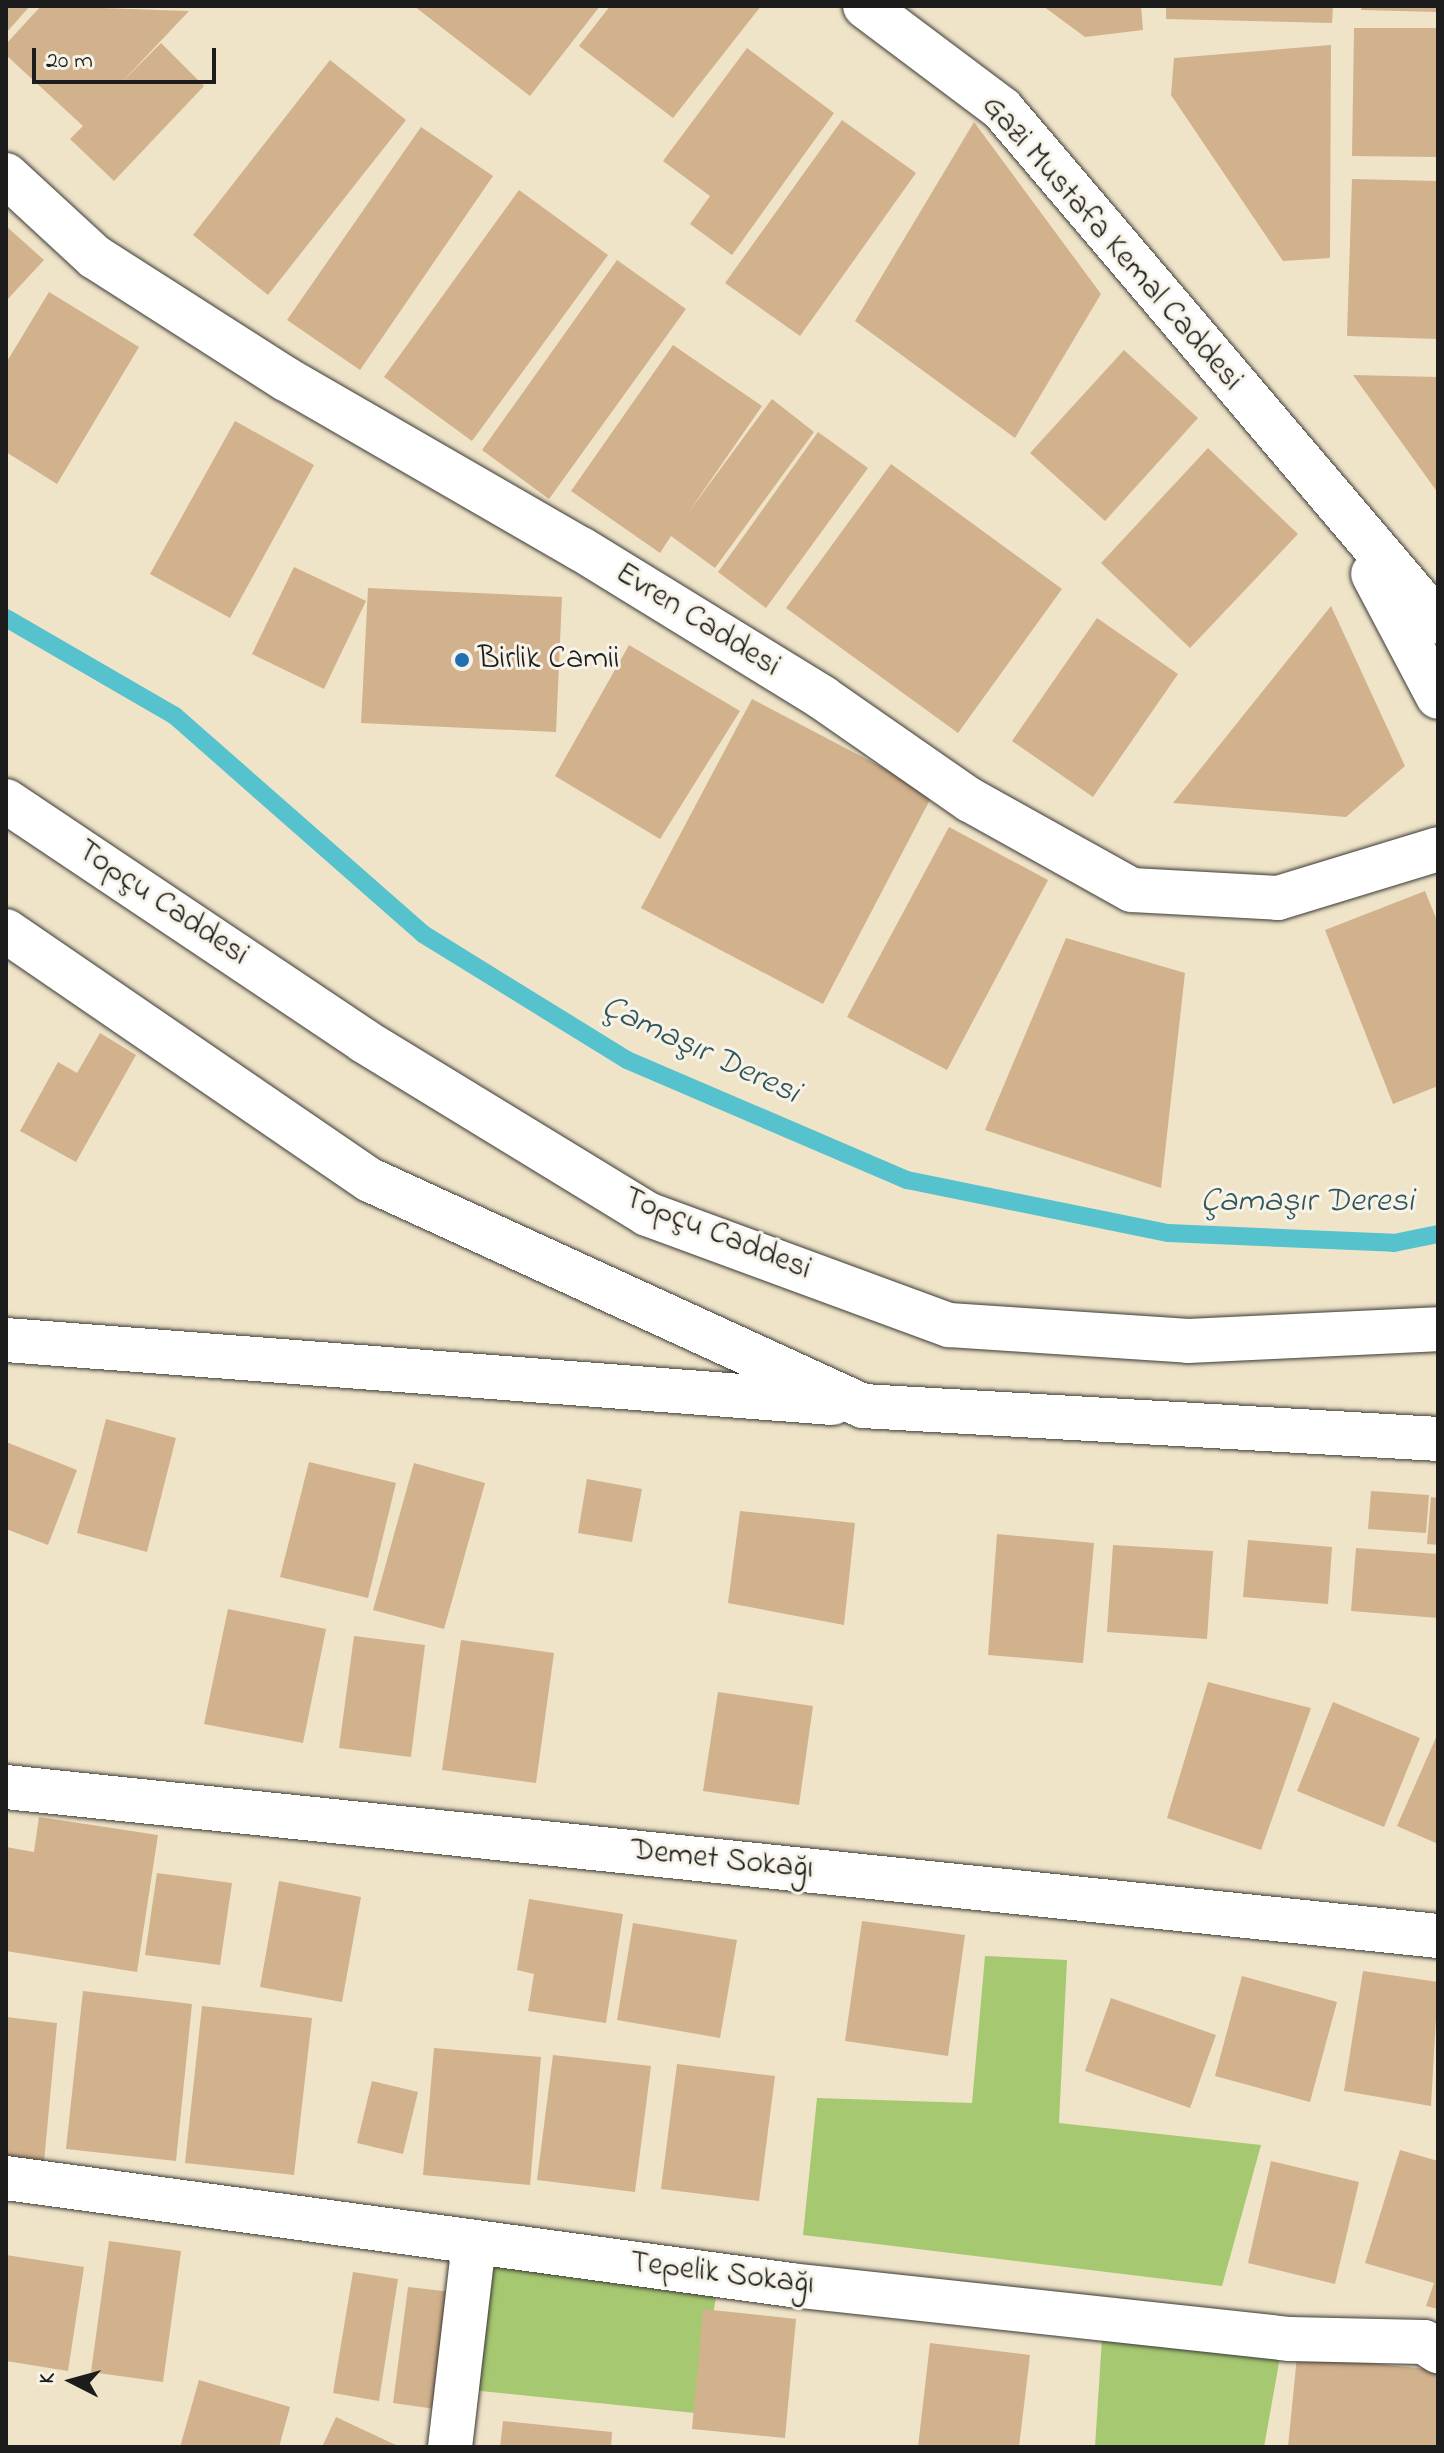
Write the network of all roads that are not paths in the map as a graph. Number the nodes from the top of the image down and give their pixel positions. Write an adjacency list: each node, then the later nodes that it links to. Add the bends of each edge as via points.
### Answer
1 (865, 6): 3 (street, Gazi Mustafa Kemal Caddesi, via 1002,109)
2 (6, 175): 7 (street, Evren Caddesi, via 95,257 286,379 581,549 970,800 1132,890 1278,898)
3 (1336, 505): 4 (street, Gazi Mustafa Kemal Caddesi); 5 (street, Gazi Mustafa Kemal Caddesi)
4 (1438, 622)
5 (1438, 697)
6 (6, 801): 11 (street, Topçu Caddesi, via 364,1041 661,1219 949,1325 1188,1341)
7 (1438, 849)
8 (6, 931): 10 (street)
9 (6, 969): 10 (street)
10 (87, 990): 13 (street, via 370,1180)
11 (1438, 1329)
12 (6, 1340): 13 (street)
13 (863, 1406): 14 (street)
14 (1438, 1439)
15 (6, 1787): 16 (street, Demet Sokağı)
16 (1438, 1936)
17 (6, 2178): 18 (street, Tepelik Sokağı)
18 (474, 2242): 19 (street, Tepelik Sokağı, via 791,2285 1290,2339 1424,2342); 20 (street)
19 (1438, 2351)
20 (450, 2447)

